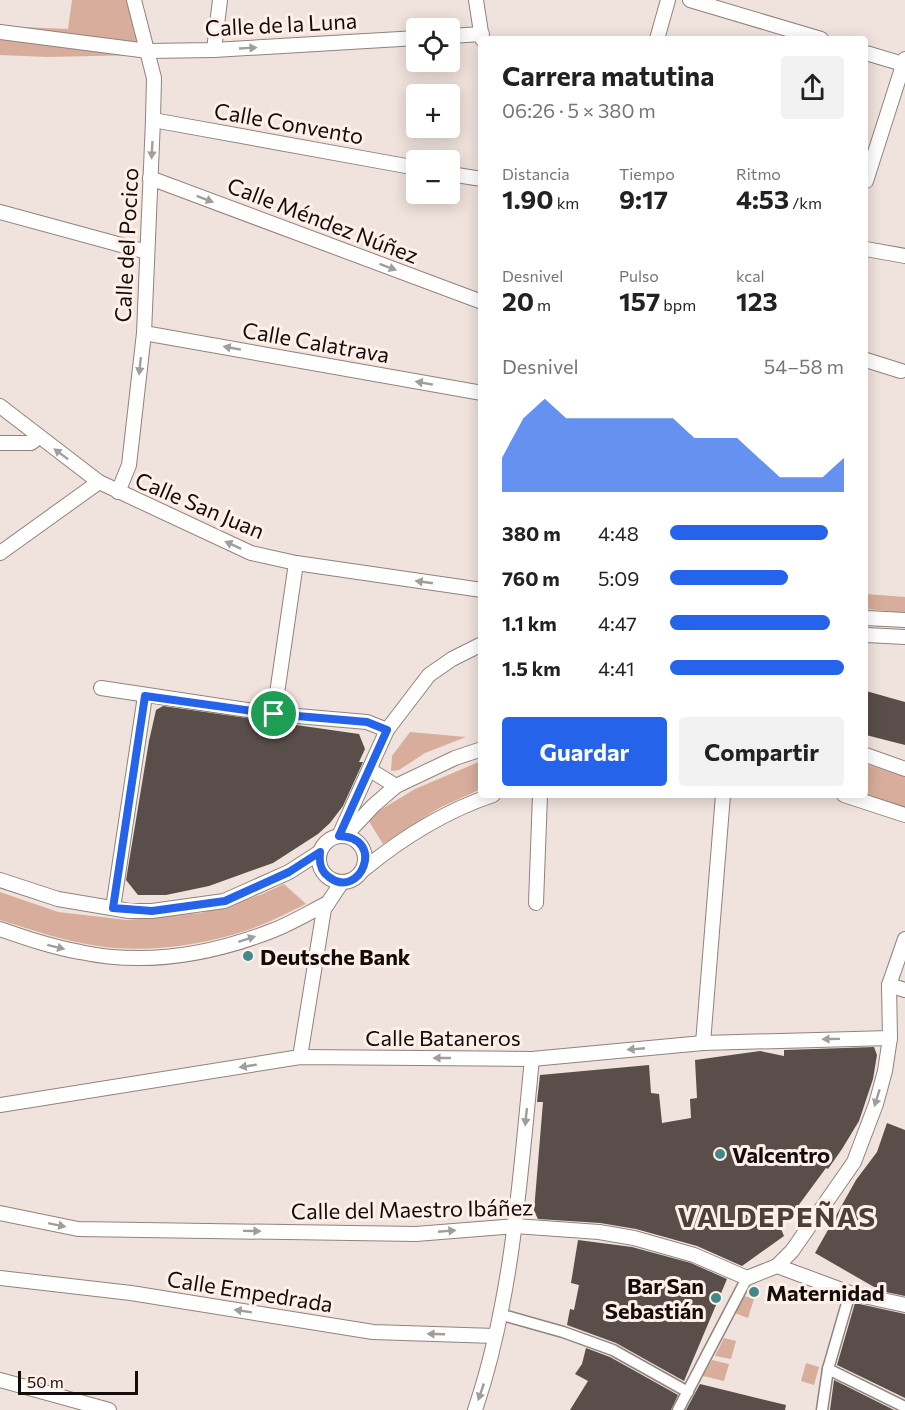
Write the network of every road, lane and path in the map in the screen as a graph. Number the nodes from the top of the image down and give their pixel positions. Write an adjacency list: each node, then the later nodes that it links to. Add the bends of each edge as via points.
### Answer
1 (134, 0): 14 (street, Calle del Pocico)
2 (220, 0): 13 (street)
3 (476, 0): 8 (street)
4 (668, 0): 9 (street)
5 (690, 0): 10 (street)
6 (1, 36): 14 (street, Calle de la Luna)
7 (460, 36): 11 (street)
8 (482, 36)
9 (658, 36)
10 (811, 36)
11 (478, 37)
12 (406, 39): 13 (street, Calle de la Luna, one-way to 12)
13 (214, 50): 14 (street, Calle de la Luna)
14 (148, 51): 17 (street, Calle del Pocico, via 154,78)
15 (868, 53): 16 (street)
16 (904, 62): 18 (street)
17 (153, 120): 19 (street, Calle Convento); 22 (street, Calle del Pocico, one-way to 22)
18 (872, 140): 20 (street)
19 (406, 166)
20 (868, 168)
21 (460, 176): 23 (street)
22 (150, 178): 26 (street, Calle del Pocico); 28 (street, Calle Méndez Núñez, one-way to 28)
23 (478, 178)
24 (0, 212): 26 (street)
25 (868, 249): 27 (street)
26 (147, 252): 29 (street, Calle del Pocico)
27 (905, 256)
28 (478, 301)
29 (144, 333): 32 (street, Calle Calatrava, one-way to 29); 37 (street, Calle del Pocico, one-way to 37, via 129,465)
30 (868, 361): 31 (street)
31 (901, 371)
32 (478, 392)
33 (0, 406): 34 (street, Calle San Juan)
34 (39, 437): 35 (street, via 31,443); 36 (street, Calle San Juan, one-way to 34)
35 (0, 442)
36 (99, 482): 37 (street, Calle San Juan); 38 (street)
37 (118, 492): 39 (street, Calle San Juan, one-way to 37, via 251,553)
38 (0, 553)
39 (296, 563): 40 (street, Calle San Juan, one-way to 39); 48 (street)
40 (478, 589)
41 (868, 618): 42 (street)
42 (905, 620)
43 (868, 635): 44 (street)
44 (905, 637)
45 (478, 646): 49 (street, via 429,675)
46 (101, 688): 47 (street)
47 (145, 696): 48 (street); 67 (street)
48 (274, 714): 49 (street, via 367,722)
49 (387, 730): 52 (street)
50 (478, 750): 54 (street)
51 (868, 756): 53 (street)
52 (370, 770): 54 (street); 60 (street)
53 (905, 770)
54 (396, 786): 60 (street)
55 (485, 798): 62 (street, via 449,812)
56 (540, 798): 66 (street)
57 (723, 798): 73 (street)
58 (853, 798): 59 (street)
59 (905, 815)
60 (342, 836): 61 (street, via 327,841); 62 (street, via 363,848)
61 (320, 852): 64 (street, via 324,872); 67 (street, via 289,872 225,901 152,911)
62 (363, 870): 64 (street, via 354,879)
63 (0, 880): 67 (street, via 58,899)
64 (342, 882): 65 (street)
65 (328, 903): 68 (street, one-way to 65, via 81,953 163,958 200,953 275,930); 74 (street)
66 (536, 903)
67 (113, 908)
68 (0, 929)
69 (905, 939): 70 (street)
70 (889, 985): 71 (street); 72 (street)
71 (905, 990)
72 (890, 1038): 73 (street, Calle Bataneros, one-way to 73); 79 (street, one-way to 79, via 879,1093 854,1162 792,1251)
73 (703, 1043): 75 (street, Calle Bataneros, one-way to 75)
74 (300, 1057): 75 (street, Calle Bataneros, one-way to 74); 76 (street, Calle Bataneros, one-way to 76)
75 (532, 1059): 78 (street, one-way to 78)
76 (0, 1105)
77 (0, 1213): 78 (street, Calle del Maestro Ibáñez, one-way to 78, via 78,1229 416,1234)
78 (515, 1226): 81 (street, Calle del Maestro Ibáñez, via 634,1238 694,1255); 84 (street)
79 (777, 1266): 81 (street); 82 (street)
80 (0, 1278): 85 (street, Calle Empedrada, one-way to 80, via 373,1332 131,1293)
81 (747, 1278): 88 (street)
82 (850, 1293): 83 (street); 86 (street)
83 (905, 1305)
84 (499, 1314): 85 (street); 88 (street, via 613,1350)
85 (495, 1336): 92 (street, one-way to 92)
86 (828, 1369): 90 (street); 94 (street)
87 (0, 1380): 89 (street)
88 (688, 1392): 93 (street)
89 (65, 1404): 91 (street)
90 (905, 1407)
91 (109, 1410)
92 (475, 1410)
93 (678, 1410)
94 (822, 1410)

